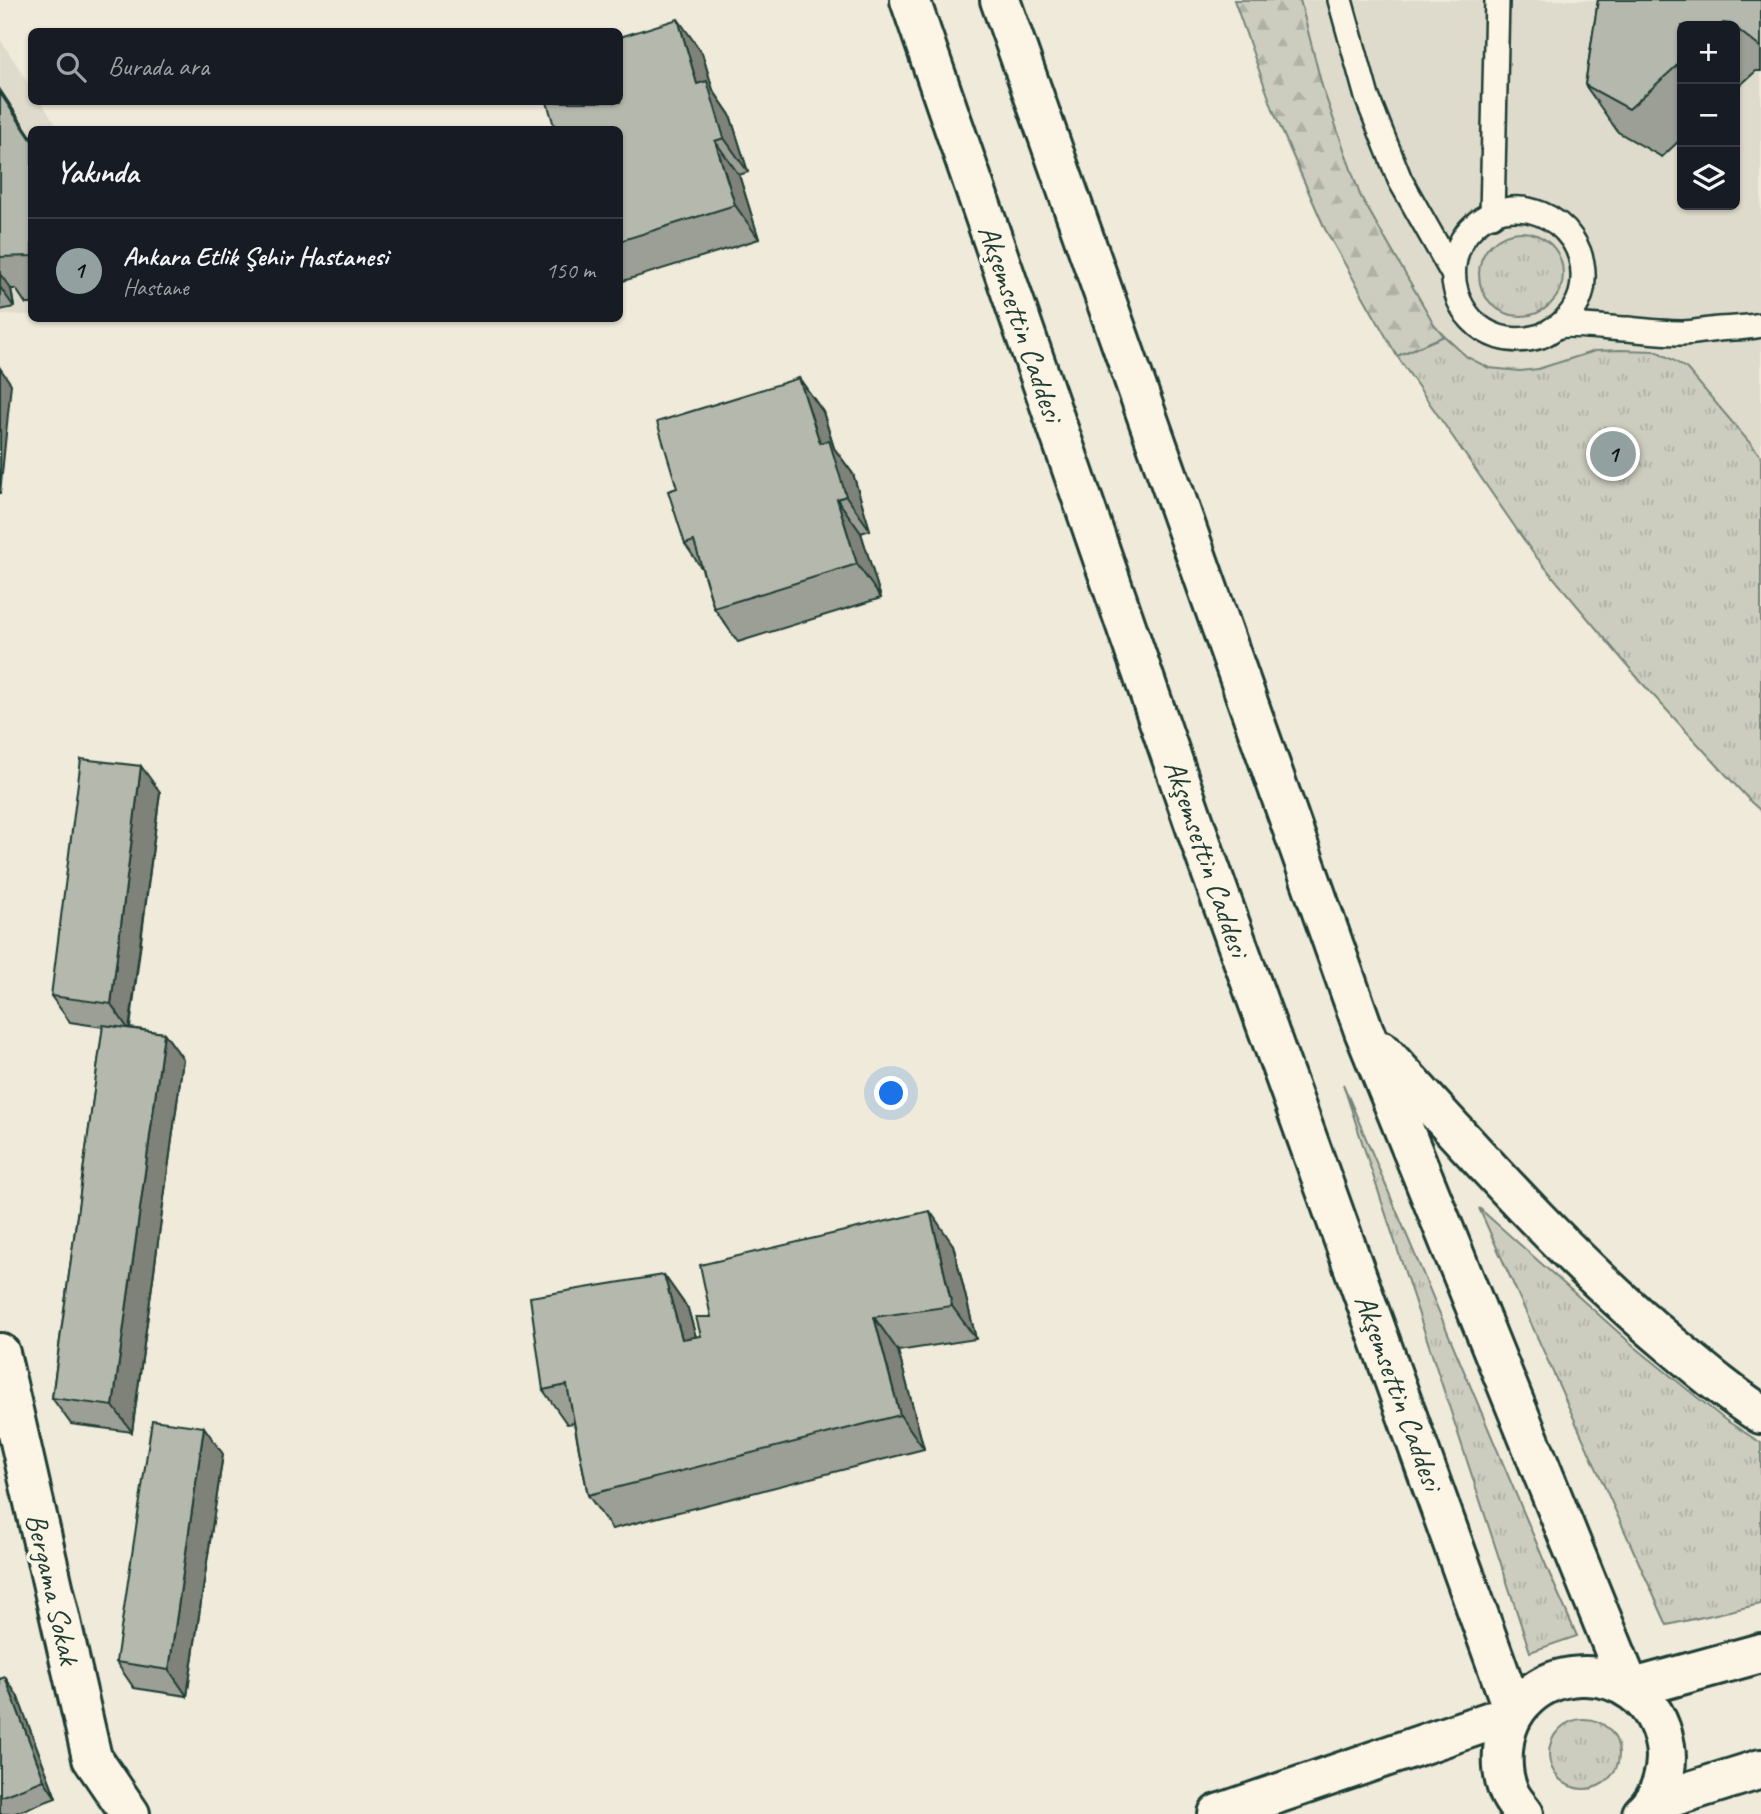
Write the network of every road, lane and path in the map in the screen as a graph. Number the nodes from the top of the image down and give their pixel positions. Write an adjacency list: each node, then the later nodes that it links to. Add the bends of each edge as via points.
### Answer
1 (910, 0): 14 (main road, Akşemsettin Caddesi, via 1208,863)
2 (1000, 0): 9 (main road)
3 (1340, 0): 6 (lane, via 1367,97 1400,180)
4 (1497, 0): 5 (lane)
5 (1492, 215): 6 (lane, via 1468,232 1457,250); 7 (lane, via 1527,209 1548,216 1578,246 1583,288)
6 (1452, 272): 7 (lane, via 1464,312 1480,328 1521,340 1542,336)
7 (1560, 325): 8 (lane, via 1682,333)
8 (1761, 325)
9 (1364, 1031): 11 (main road, via 1519,1202 1622,1304 1731,1395); 13 (main road)
10 (0, 1353): 17 (main road, Bergama Sokak, via 92,1758)
11 (1761, 1414)
12 (1761, 1653): 13 (main road)
13 (1630, 1689): 14 (main road, via 1580,1675 1532,1693); 16 (main road, via 1649,1707 1662,1731 1666,1756 1662,1782)
14 (1514, 1713): 18 (main road); 19 (main road, via 1503,1738 1502,1767 1509,1793)
15 (1761, 1769): 16 (main road)
16 (1647, 1809)
17 (130, 1814)
18 (1218, 1814)
19 (1524, 1814)

